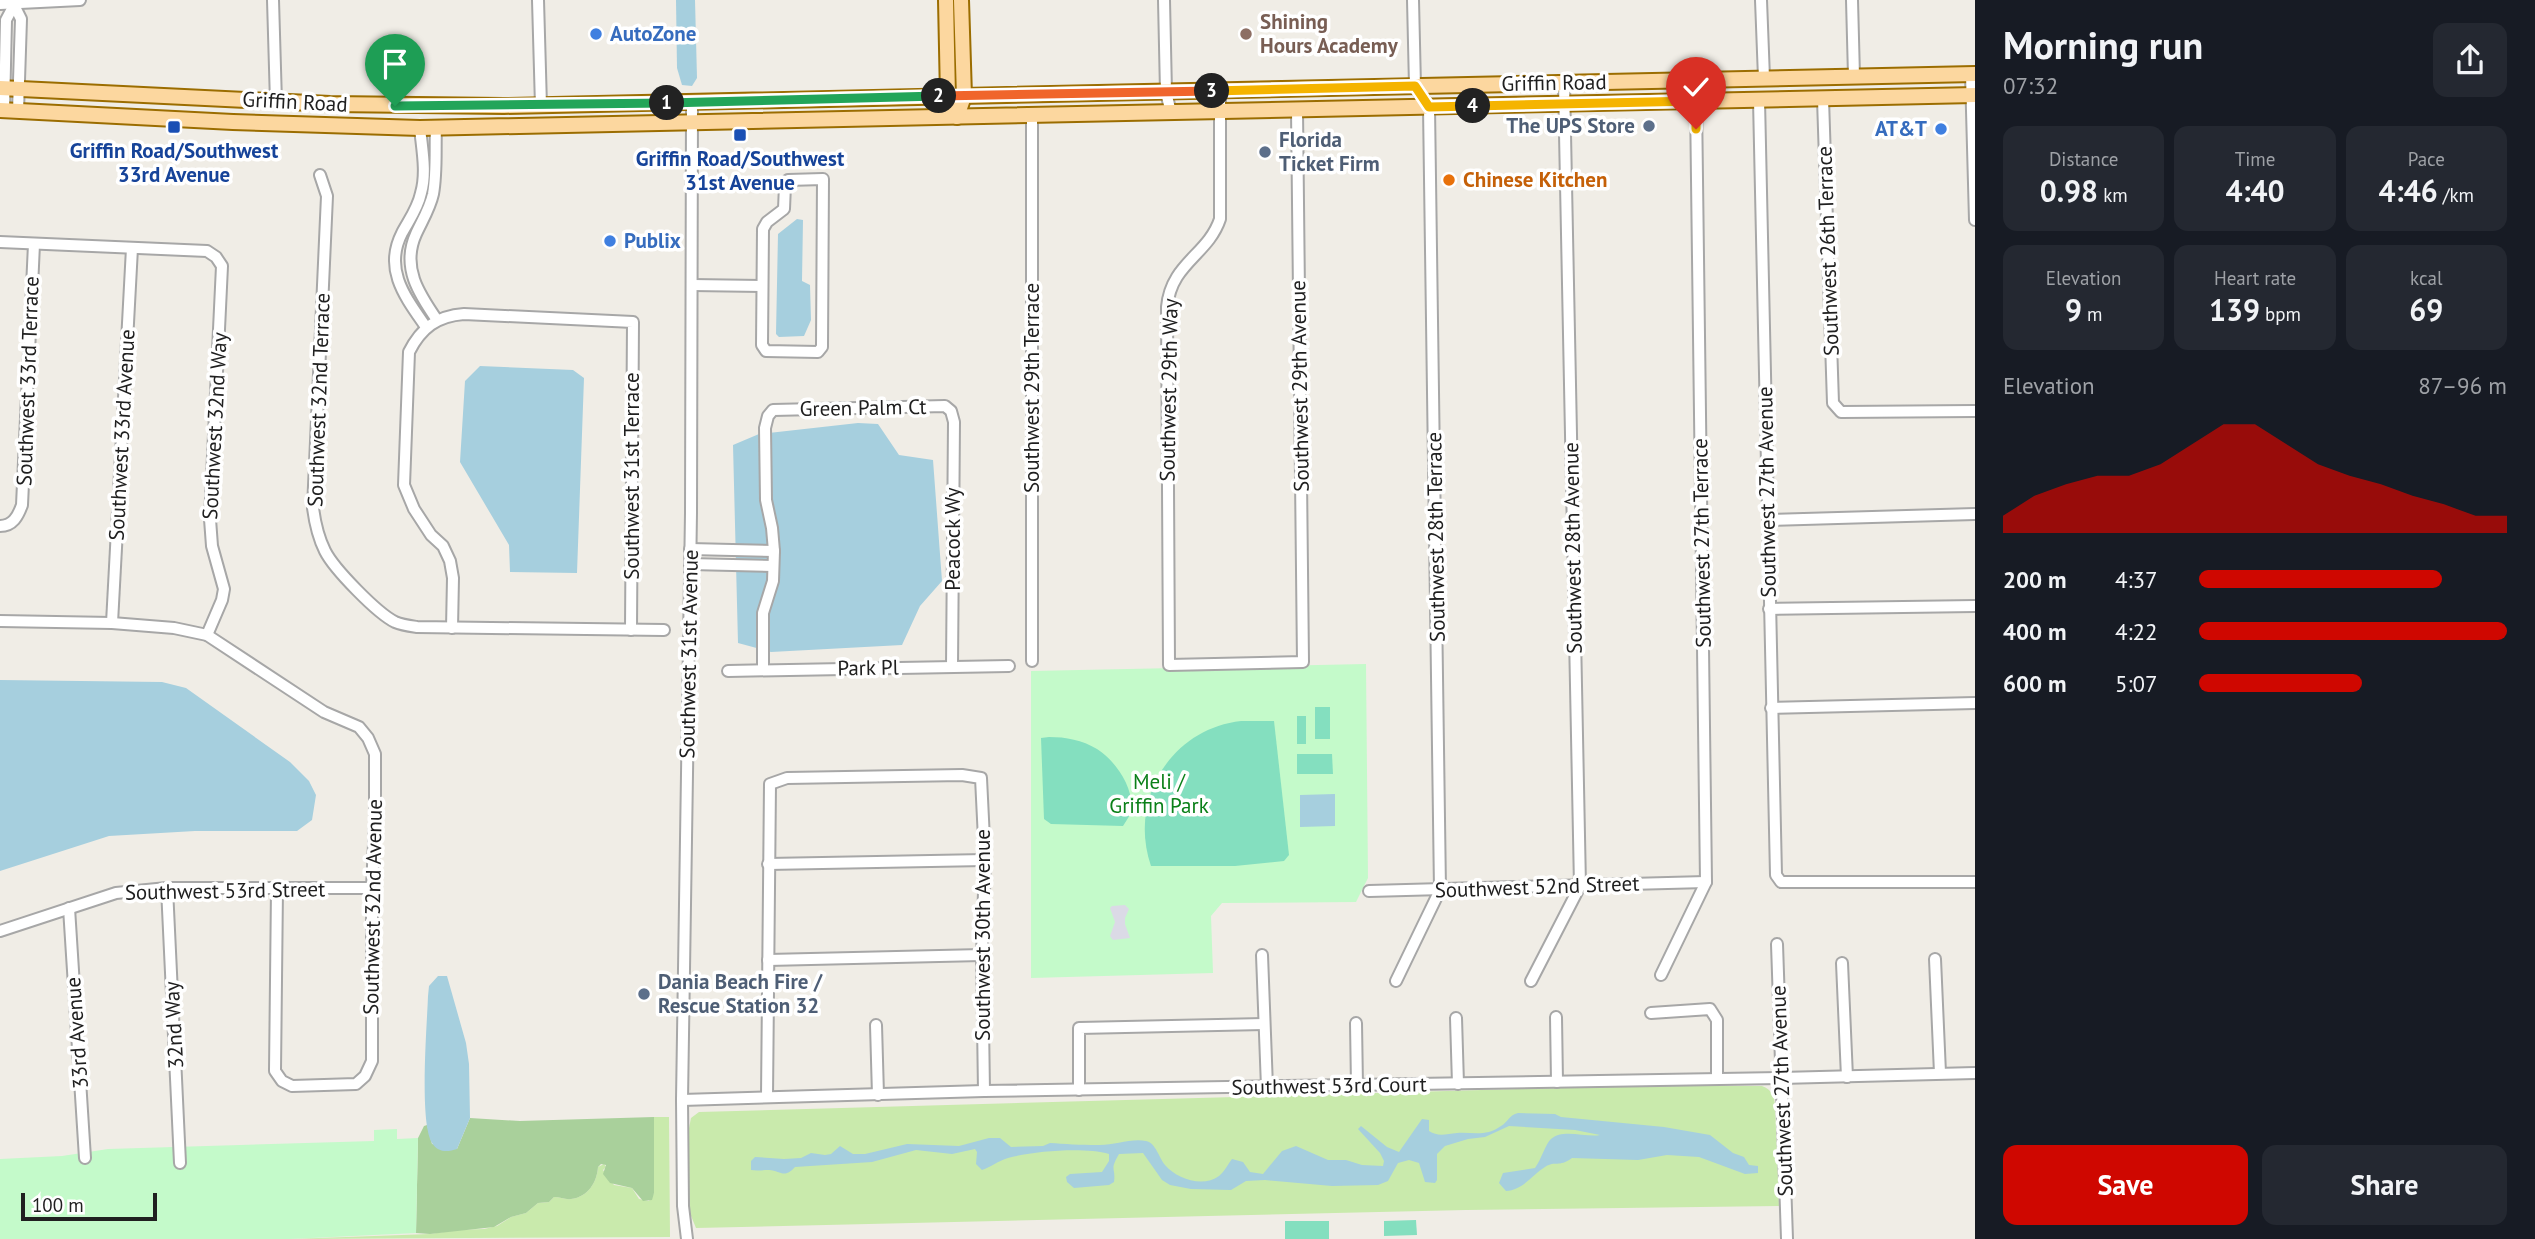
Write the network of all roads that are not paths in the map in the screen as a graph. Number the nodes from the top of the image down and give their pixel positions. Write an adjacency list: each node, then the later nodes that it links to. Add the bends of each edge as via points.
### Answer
1 (80, 0): 10 (street)
2 (273, 0): 27 (street)
3 (538, 0): 31 (street)
4 (1164, 0): 19 (street)
5 (1413, 0): 16 (street)
6 (1761, 0): 13 (street)
7 (1852, 0): 12 (street)
8 (949, 1): 21 (main road); 22 (main road)
9 (0, 4): 10 (street)
10 (14, 5): 17 (street, via 6,20)
11 (1973, 74): 12 (main road, Griffin Road); 20 (street)
12 (1854, 76): 14 (main road, Griffin Road)
13 (1764, 78): 14 (main road, Griffin Road); 15 (main road, Griffin Road); 26 (main road)
14 (1796, 78): 24 (main road)
15 (1564, 83): 16 (main road, Griffin Road); 30 (street, Southwest 28th Avenue)
16 (1415, 86): 18 (main road, Griffin Road); 32 (street)
17 (8, 88): 27 (main road, Griffin Road); 33 (street)
18 (1220, 90): 19 (main road, Griffin Road); 35 (street, Southwest 29th Way)
19 (1166, 92): 22 (main road, Griffin Road); 36 (street)
20 (1973, 95): 23 (main road, Griffin Road); 46 (street)
21 (948, 96): 22 (main road, Griffin Road); 28 (main road, Griffin Road); 38 (main road)
22 (964, 96): 38 (main road)
23 (1823, 99): 24 (main road, Griffin Road); 55 (street, Southwest 26th Terrace, via 1833,403 1841,412)
24 (1759, 100): 26 (main road, Griffin Road); 57 (street, Southwest 27th Avenue)
25 (1696, 101): 26 (main road, Griffin Road); 30 (main road, Griffin Road); 81 (street, Southwest 27th Terrace)
26 (1727, 101)
27 (276, 102): 29 (main road, Griffin Road); 39 (main road, via 269,111)
28 (692, 102): 31 (main road, Griffin Road); 41 (street, Southwest 31st Avenue)
29 (323, 104): 31 (main road, Griffin Road); 40 (main road, via 295,111)
30 (1564, 104): 32 (main road, Griffin Road); 83 (street, Southwest 28th Avenue)
31 (541, 106): 43 (main road, via 524,119)
32 (1429, 107): 34 (main road, Griffin Road); 87 (street, Southwest 28th Terrace)
33 (7, 110): 39 (main road, Griffin Road)
34 (1297, 110): 35 (main road, Griffin Road); 72 (street, Southwest 29th Avenue, via 1303,662)
35 (1220, 112): 36 (main road, Griffin Road); 72 (street, Southwest 29th Way, via 1220,219 1213,235 1177,274 1168,296)
36 (1171, 113): 37 (main road, Griffin Road)
37 (1032, 115): 38 (main road, Griffin Road); 71 (street, Southwest 29th Terrace)
38 (957, 117): 41 (main road, Griffin Road)
39 (233, 122): 40 (main road, Griffin Road)
40 (285, 123): 44 (main road, Griffin Road)
41 (692, 123): 43 (main road, Griffin Road); 50 (street, Southwest 31st Avenue)
42 (436, 127): 43 (main road, Griffin Road); 44 (main road, Griffin Road); 52 (street, via 433,195 414,238 410,265 419,294)
43 (489, 127)
44 (420, 128): 53 (street, via 422,191 399,243 394,270 404,297)
45 (320, 175): 67 (street, Southwest 32nd Terrace, via 327,196 315,525 326,553 381,613 397,623)
46 (1975, 220)
47 (0, 242): 48 (street)
48 (34, 244): 49 (street); 58 (street, Southwest 33rd Terrace, via 22,505 18,517)
49 (132, 248): 66 (street, Southwest 33rd Avenue); 70 (street, Southwest 32nd Way, via 206,251 222,267 210,519 224,589)
50 (692, 285): 51 (street); 59 (street, Southwest 31st Avenue)
51 (762, 286): 51 (street, via 762,345 766,351 817,352 822,347 823,179 788,180 785,185 784,209 763,229)
52 (437, 320): 53 (street); 68 (street, Southwest 31st Terrace, via 464,314 633,322)
53 (426, 327): 67 (street, via 409,352 404,485 414,509 450,561)
54 (951, 411): 60 (street, Green Palm Ct, via 945,406 773,410 765,428 765,488); 74 (street, Peacock Wy)
55 (1975, 411)
56 (1975, 514): 57 (street)
57 (1768, 520): 64 (street, Southwest 27th Avenue)
58 (0, 526)
59 (690, 550): 60 (street); 61 (street, Southwest 31st Avenue)
60 (774, 551): 62 (street)
61 (690, 564): 62 (street); 119 (street, Southwest 31st Avenue)
62 (774, 566): 75 (street, via 763,613)
63 (1975, 606): 64 (street)
64 (1769, 609): 78 (street, Southwest 27th Avenue)
65 (0, 621): 66 (street)
66 (112, 623): 70 (street)
67 (452, 628): 68 (street, Southwest 32nd Terrace)
68 (631, 630): 69 (street, Southwest 32nd Terrace)
69 (664, 630)
70 (207, 635): 85 (street, Southwest 32nd Avenue, via 324,712 359,727 368,738 375,754)
71 (1032, 661)
72 (1168, 665)
73 (1009, 666): 74 (street, Park Pl)
74 (952, 667): 75 (street, Park Pl)
75 (763, 670): 76 (street, Park Pl)
76 (728, 671)
77 (1975, 704): 78 (street)
78 (1771, 708): 82 (street, Southwest 27th Avenue, via 1776,875 1781,882)
79 (985, 860): 80 (street); 80 (street, Southwest 30th Avenue, via 981,778 787,778 771,784); 92 (street, Southwest 30th Avenue)
80 (768, 864): 95 (street)
81 (1706, 881): 83 (street, Southwest 52nd Street); 97 (street, Southwest 27th Terrace)
82 (1975, 882)
83 (1580, 886): 87 (street, Southwest 52nd Street); 99 (street, Southwest 28th Avenue)
84 (167, 888): 86 (street, Southwest 53rd Street); 89 (street, Southwest 53rd Street, via 116,893); 121 (street, 32nd Way)
85 (372, 888): 86 (street, Southwest 53rd Street); 86 (street, Southwest 32nd Avenue, via 372,1061 356,1084 292,1086 275,1071)
86 (277, 889)
87 (1440, 890): 88 (street, Southwest 52nd Street); 98 (street, Southwest 28th Terrace)
88 (1369, 891)
89 (69, 908): 90 (street, Southwest 53rd Street); 120 (street, 33rd Avenue)
90 (0, 931)
91 (1777, 944): 110 (street, Southwest 27th Avenue)
92 (982, 955): 95 (street); 116 (street, Southwest 30th Avenue)
93 (1262, 955): 104 (street)
94 (1935, 959): 106 (street)
95 (768, 960): 118 (street)
96 (1842, 963): 108 (street)
97 (1661, 975)
98 (1396, 981)
99 (1531, 981)
100 (1651, 1013): 109 (street, via 1710,1009 1717,1020)
101 (1556, 1017): 111 (street)
102 (1456, 1018): 112 (street)
103 (1356, 1023): 113 (street)
104 (1264, 1024): 114 (street); 115 (street, via 1079,1028)
105 (876, 1025): 117 (street)
106 (1940, 1073): 107 (street, Southwest 53rd Court); 108 (street, Southwest 53rd Court)
107 (1975, 1073)
108 (1847, 1076): 110 (street, Southwest 53rd Court)
109 (1717, 1079): 110 (street, Southwest 53rd Court); 111 (street, Southwest 53rd Court)
110 (1781, 1079): 123 (street, Southwest 27th Avenue)
111 (1557, 1082): 112 (street, Southwest 53rd Court)
112 (1458, 1084): 113 (street, Southwest 53rd Court)
113 (1357, 1086): 114 (street, Southwest 53rd Court)
114 (1267, 1087): 115 (street, Southwest 53rd Court)
115 (1079, 1090): 116 (street, Southwest 53rd Court)
116 (985, 1091): 117 (street, Southwest 53rd Court)
117 (878, 1095): 118 (street, Southwest 53rd Court)
118 (767, 1097): 119 (street, Southwest 53rd Court)
119 (682, 1100): 122 (street, Southwest 31st Avenue)
120 (85, 1158)
121 (180, 1163)
122 (687, 1239)
123 (1787, 1239)

